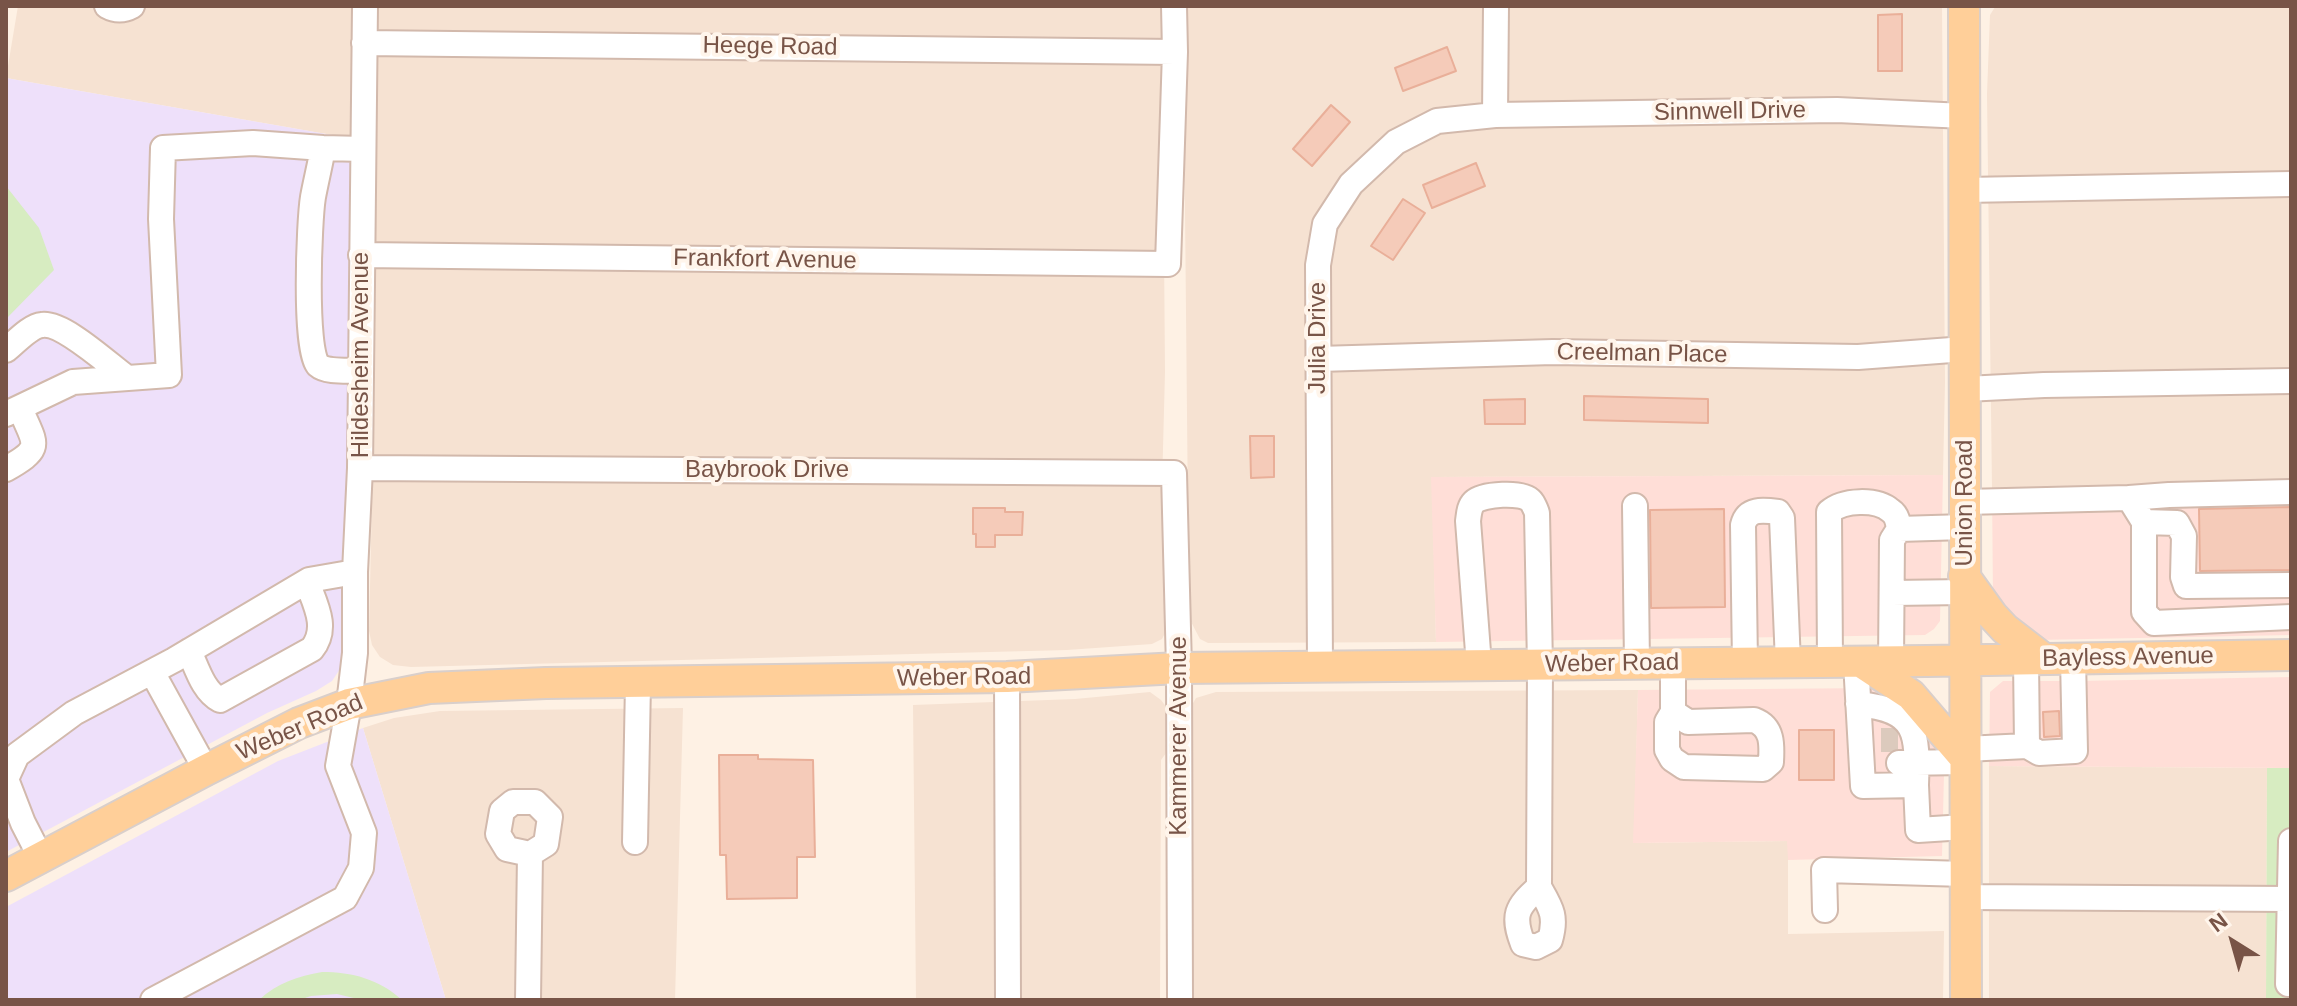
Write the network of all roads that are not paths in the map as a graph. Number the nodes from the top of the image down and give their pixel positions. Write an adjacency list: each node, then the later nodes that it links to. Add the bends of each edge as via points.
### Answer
1 (107, 6): 2 (street, via 124,11)
2 (132, 6)
3 (365, 6): 7 (street, Hildesheim Avenue)
4 (1174, 6): 8 (street)
5 (1496, 6): 9 (street)
6 (1964, 6): 10 (main road, Union Road)
7 (364, 43): 8 (street, Heege Road); 12 (street, Hildesheim Avenue)
8 (1175, 52): 15 (street, Frankfort Avenue, via 1168,264)
9 (1495, 115): 10 (street, Sinnwell Drive, via 1837,110); 18 (street, Julia Drive, via 1437,121 1396,142 1351,184 1325,224 1320,251)
10 (1964, 116): 14 (main road, Union Road)
11 (312, 147): 12 (street); 19 (street, via 314,358 326,369); 20 (street, via 253,143 163,148 169,375)
12 (363, 149): 15 (street, Hildesheim Avenue)
13 (2291, 184): 14 (street)
14 (1965, 190): 16 (main road, Union Road)
15 (361, 255): 19 (street, Hildesheim Avenue)
16 (1965, 349): 18 (street, Creelman Place, via 1858,357 1553,352); 22 (main road, Union Road)
17 (6, 350): 20 (street, via 47,324)
18 (1319, 359): 51 (street, Julia Drive)
19 (361, 371): 24 (street, Hildesheim Avenue)
20 (126, 377): 23 (street, via 73,382)
21 (2291, 381): 22 (street)
22 (1966, 389): 30 (main road, Union Road)
23 (13, 411): 25 (street, via 35,444 26,458)
24 (360, 468): 26 (street, Baybrook Drive); 33 (street, Hildesheim Avenue)
25 (6, 469)
26 (1174, 473): 52 (street, Kammerer Avenue)
27 (2291, 492): 28 (street)
28 (2129, 498): 30 (street); 31 (street)
29 (1635, 506): 48 (street)
30 (1965, 514): 32 (street); 35 (main road, Union Road)
31 (2144, 522): 36 (street, via 2177,523 2184,536 2186,586); 38 (street, via 2144,612 2154,623)
32 (1899, 529): 37 (street, via 1892,540); 43 (street, via 1892,511 1877,503 1841,505 1829,512)
33 (355, 572): 34 (street); 56 (street, Hildesheim Avenue)
34 (307, 582): 39 (street); 39 (street, via 320,619 319,640 312,649 220,700 206,688)
35 (1964, 584): 37 (street); 41 (main road, via 2003,627); 42 (main road, Union Road)
36 (2291, 585)
37 (1892, 593): 44 (street)
38 (2291, 617)
39 (189, 651): 53 (street)
40 (2291, 655): 41 (main road, Bayless Avenue)
41 (2048, 659): 42 (main road, Bayless Avenue); 59 (street); 59 (street, via 2075,751 2039,753)
42 (1966, 661): 44 (main road, Weber Road); 61 (main road, Union Road)
43 (1849, 662): 44 (main road, Weber Road); 47 (main road, Weber Road); 57 (street); 61 (main road, via 1911,695)
44 (1891, 662)
45 (1673, 663): 46 (main road, Weber Road); 48 (main road, Weber Road); 58 (street)
46 (1745, 663): 47 (main road, Weber Road); 47 (street, via 1743,525 1749,513 1770,511 1778,512 1784,529)
47 (1788, 663)
48 (1637, 664): 50 (main road, Weber Road)
49 (1479, 665): 50 (main road, Weber Road); 50 (street, via 1470,508 1485,496 1524,495 1537,513); 51 (main road, Weber Road)
50 (1540, 665): 71 (street)
51 (1320, 666): 52 (main road, Weber Road)
52 (1179, 668): 54 (main road, Weber Road); 78 (street, Kammerer Avenue)
53 (152, 672): 62 (street); 63 (street, via 74,713 17,755)
54 (1007, 677): 55 (main road, Weber Road); 77 (street)
55 (638, 683): 56 (main road, Weber Road, via 461,686); 66 (street)
56 (349, 704): 62 (main road, Weber Road); 75 (street, Hildesheim Avenue, via 338,766 364,833 361,868 345,898)
57 (1858, 704): 60 (street); 60 (street, via 1880,706 1906,720)
58 (1673, 712)
59 (2027, 746): 61 (street)
60 (1892, 755): 61 (street); 64 (street, via 1918,830)
61 (1965, 756): 64 (main road, Union Road)
62 (206, 770): 68 (main road, Weber Road)
63 (6, 779): 68 (street)
64 (1965, 827): 70 (main road, Union Road)
65 (2291, 841): 72 (street)
66 (635, 842)
67 (530, 854): 76 (street)
68 (41, 858): 69 (main road, Weber Road)
69 (6, 876)
70 (1966, 886): 72 (street); 73 (street, via 1824,870); 79 (main road, Union Road)
71 (1539, 887)
72 (2289, 899): 74 (street)
73 (1825, 910)
74 (2291, 984)
75 (153, 1000)
76 (528, 1000)
77 (1008, 1000)
78 (1180, 1000)
79 (1966, 1000)

